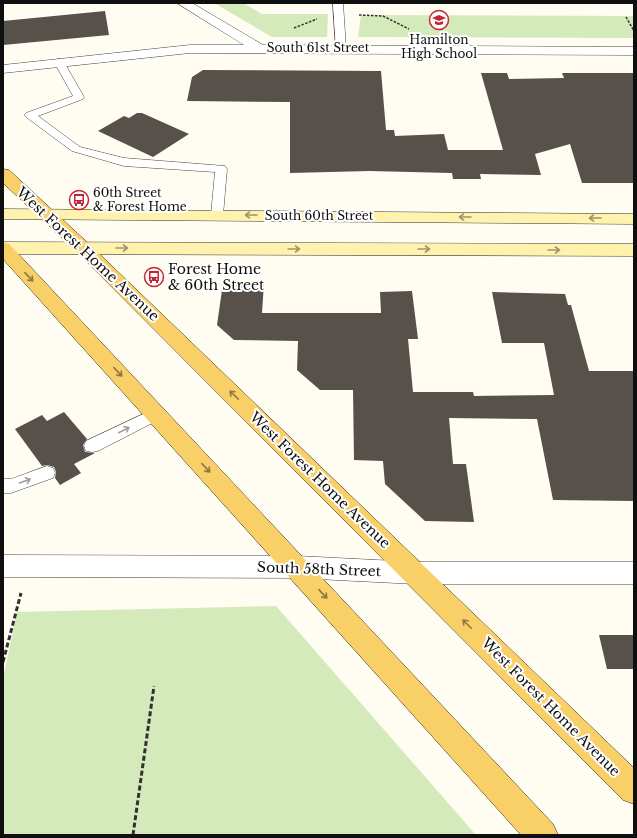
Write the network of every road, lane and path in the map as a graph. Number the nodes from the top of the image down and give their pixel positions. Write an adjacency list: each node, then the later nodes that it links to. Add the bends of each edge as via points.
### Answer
1 (183, 3): 9 (street)
2 (338, 3): 10 (lane)
3 (356, 14): 7 (path, via 384,16)
4 (321, 17): 6 (path)
5 (626, 17): 8 (path)
6 (293, 28)
7 (409, 29)
8 (634, 31)
9 (258, 48): 10 (street, South 61st Street); 12 (street, South 61st Street, via 190,49)
10 (341, 49): 11 (street, South 61st Street)
11 (634, 51)
12 (59, 62): 13 (street, South 61st Street); 17 (lane, via 79,97 30,115 76,149 124,162 221,168)
13 (3, 69)
14 (3, 174): 16 (main road, West Forest Home Avenue)
15 (3, 214): 16 (main road, South 60th Street)
16 (46, 214): 17 (main road, South 60th Street); 20 (main road, West Forest Home Avenue)
17 (217, 215): 18 (main road, South 60th Street, one-way to 17)
18 (634, 219)
19 (3, 248): 20 (main road); 22 (main road, one-way to 22)
20 (84, 248): 21 (main road, one-way to 21); 29 (main road, West Forest Home Avenue, one-way to 20)
21 (634, 250)
22 (156, 414): 23 (lane, one-way to 22); 28 (main road, one-way to 28)
23 (92, 446)
24 (47, 473): 25 (lane, one-way to 24, via 11,486)
25 (3, 486)
26 (3, 566): 27 (street, South 58th Street)
27 (28, 566): 28 (street, South 58th Street); 31 (path)
28 (298, 567): 29 (street, South 58th Street); 35 (main road, one-way to 35)
29 (416, 573): 30 (street, South 58th Street); 33 (main road, West Forest Home Avenue, one-way to 29)
30 (634, 573)
31 (3, 662)
32 (154, 686): 34 (path)
33 (634, 789)
34 (133, 835)
35 (542, 835)

